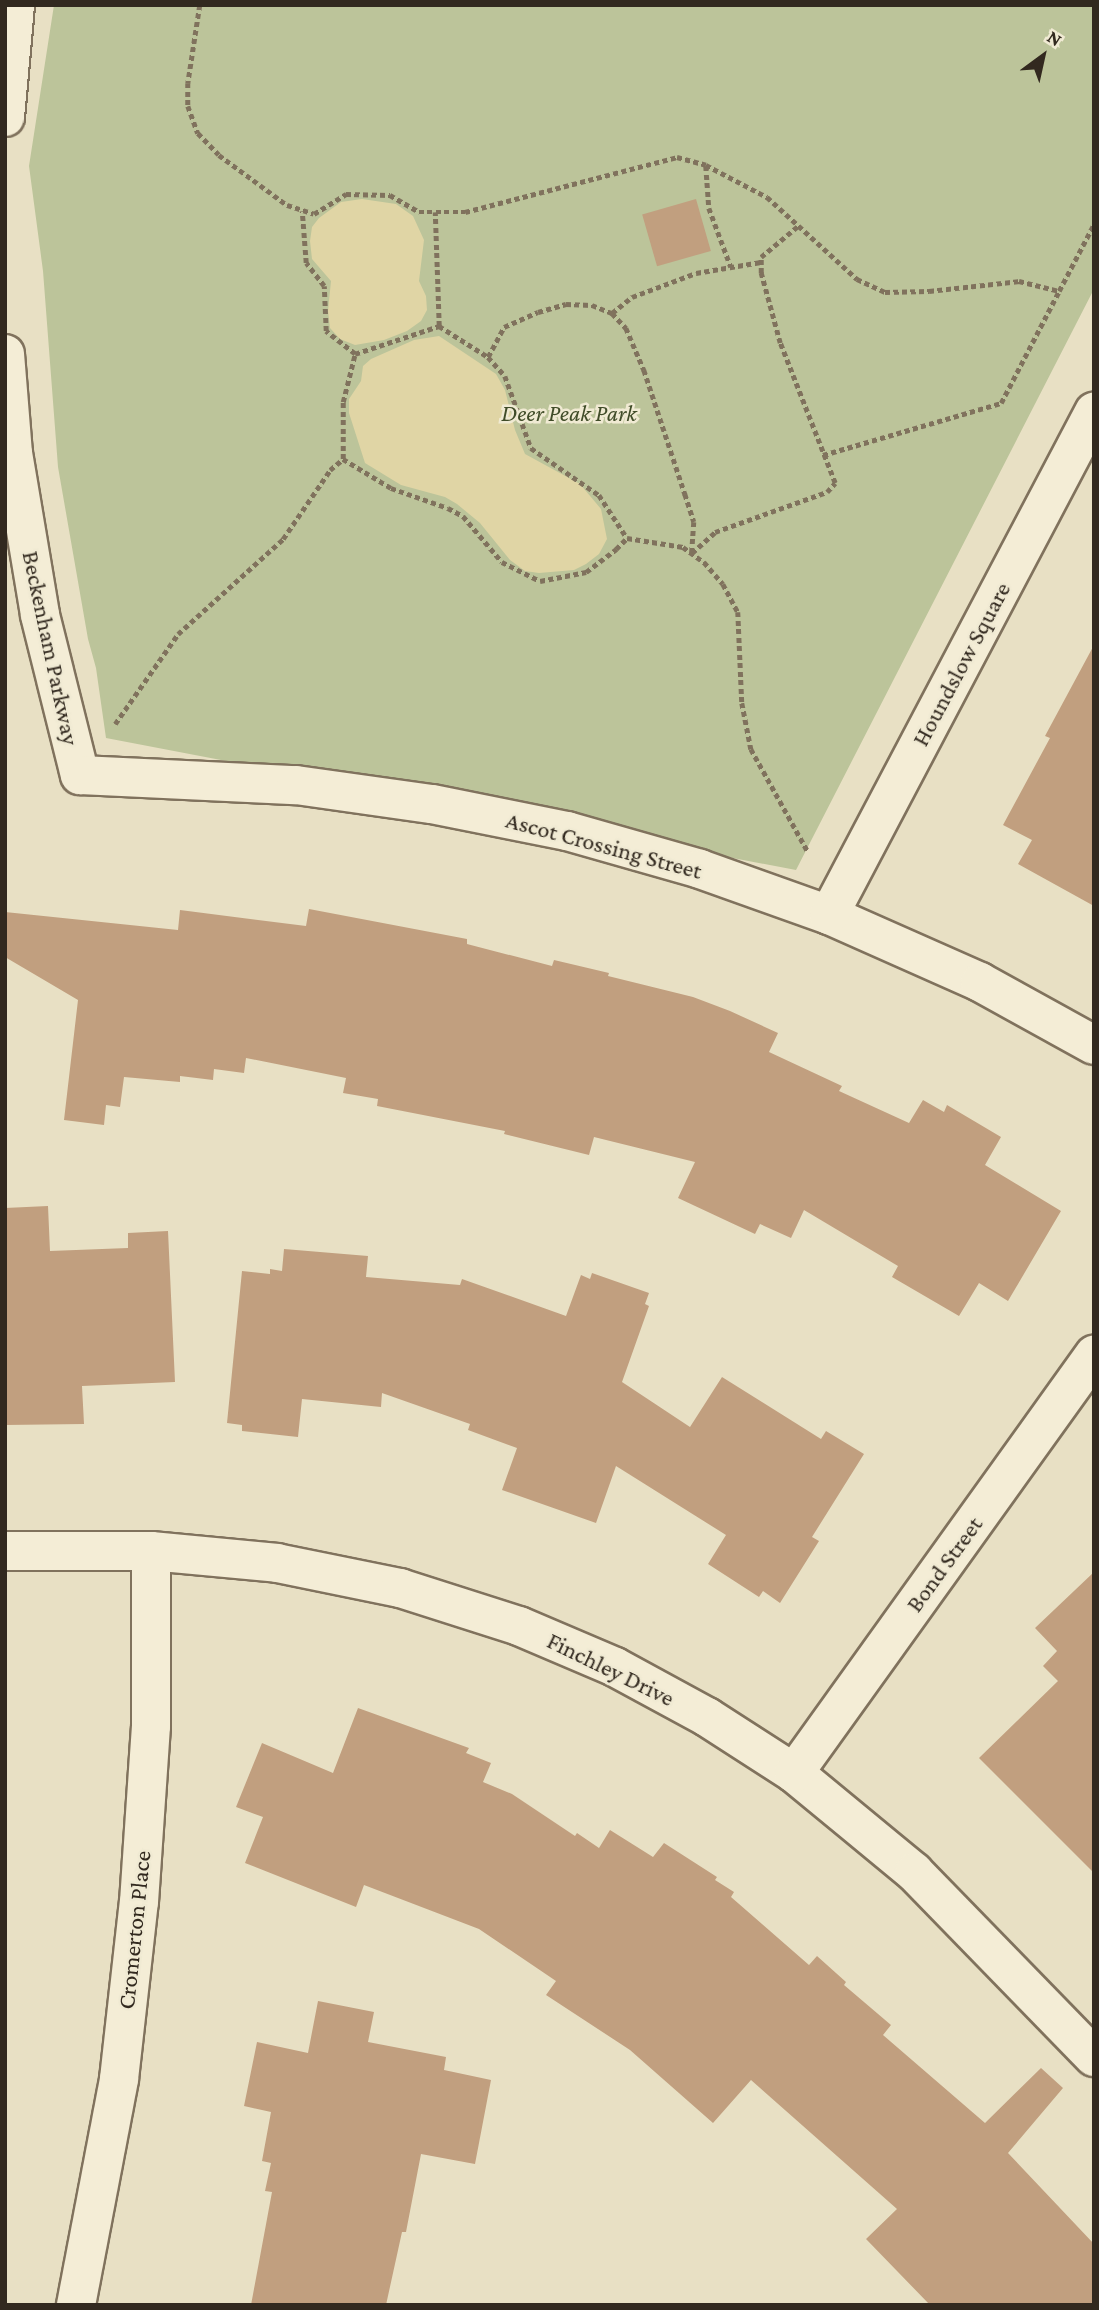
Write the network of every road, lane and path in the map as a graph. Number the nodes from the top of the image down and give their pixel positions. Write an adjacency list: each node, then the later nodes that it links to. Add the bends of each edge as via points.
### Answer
1 (15, 5): 3 (street)
2 (200, 5): 5 (path, via 188,83 188,106 198,133 219,155)
3 (5, 117)
4 (706, 165): 6 (path, via 677,158 465,212); 8 (path, via 767,197); 10 (path, via 709,208)
5 (302, 211): 6 (path, via 314,214 346,194 390,195 419,212); 15 (path, via 306,263 324,286 326,331)
6 (435, 212): 13 (path)
7 (1094, 225): 11 (path)
8 (798, 226): 9 (path, via 761,257); 11 (path, via 857,279 885,292 1019,281)
9 (761, 262): 10 (path); 18 (path, via 780,342)
10 (731, 267): 12 (path, via 662,285 632,297)
11 (1059, 291): 18 (path, via 1001,402)
12 (612, 313): 16 (path, via 592,305 566,303 538,312 504,327); 21 (path, via 626,328 644,370 694,522)
13 (439, 326): 15 (path); 16 (path)
14 (5, 354): 22 (street, Beckenham Parkway, via 13,453 40,615)
15 (355, 354): 19 (path, via 343,402)
16 (488, 357): 20 (path, via 505,376 531,448 599,495)
17 (1094, 412): 23 (street, Houndslow Square)
18 (823, 455): 21 (path, via 835,483 827,492 715,532)
19 (343, 459): 20 (path, via 391,488 463,516 502,562 540,582 586,572); 22 (path, via 330,470 283,539 178,634)
20 (627, 538): 21 (path, via 683,547)
21 (692, 553): 23 (path, via 723,584 738,612 742,703 751,749)
22 (80, 775): 23 (street, Ascot Crossing Street, via 296,785 432,804 580,835)
23 (833, 908): 24 (street, Ascot Crossing Street)
24 (1094, 1045)
25 (1094, 1355): 28 (street, Bond Street)
26 (5, 1551): 27 (street, Finchley Drive)
27 (151, 1551): 28 (street, Finchley Drive, via 277,1563 400,1588 519,1626 615,1667 707,1717); 30 (street, Cromerton Place, via 151,1726 139,1902 119,2079)
28 (794, 1773): 29 (street, Finchley Drive, via 914,1872)
29 (1094, 2057)
30 (76, 2305)

